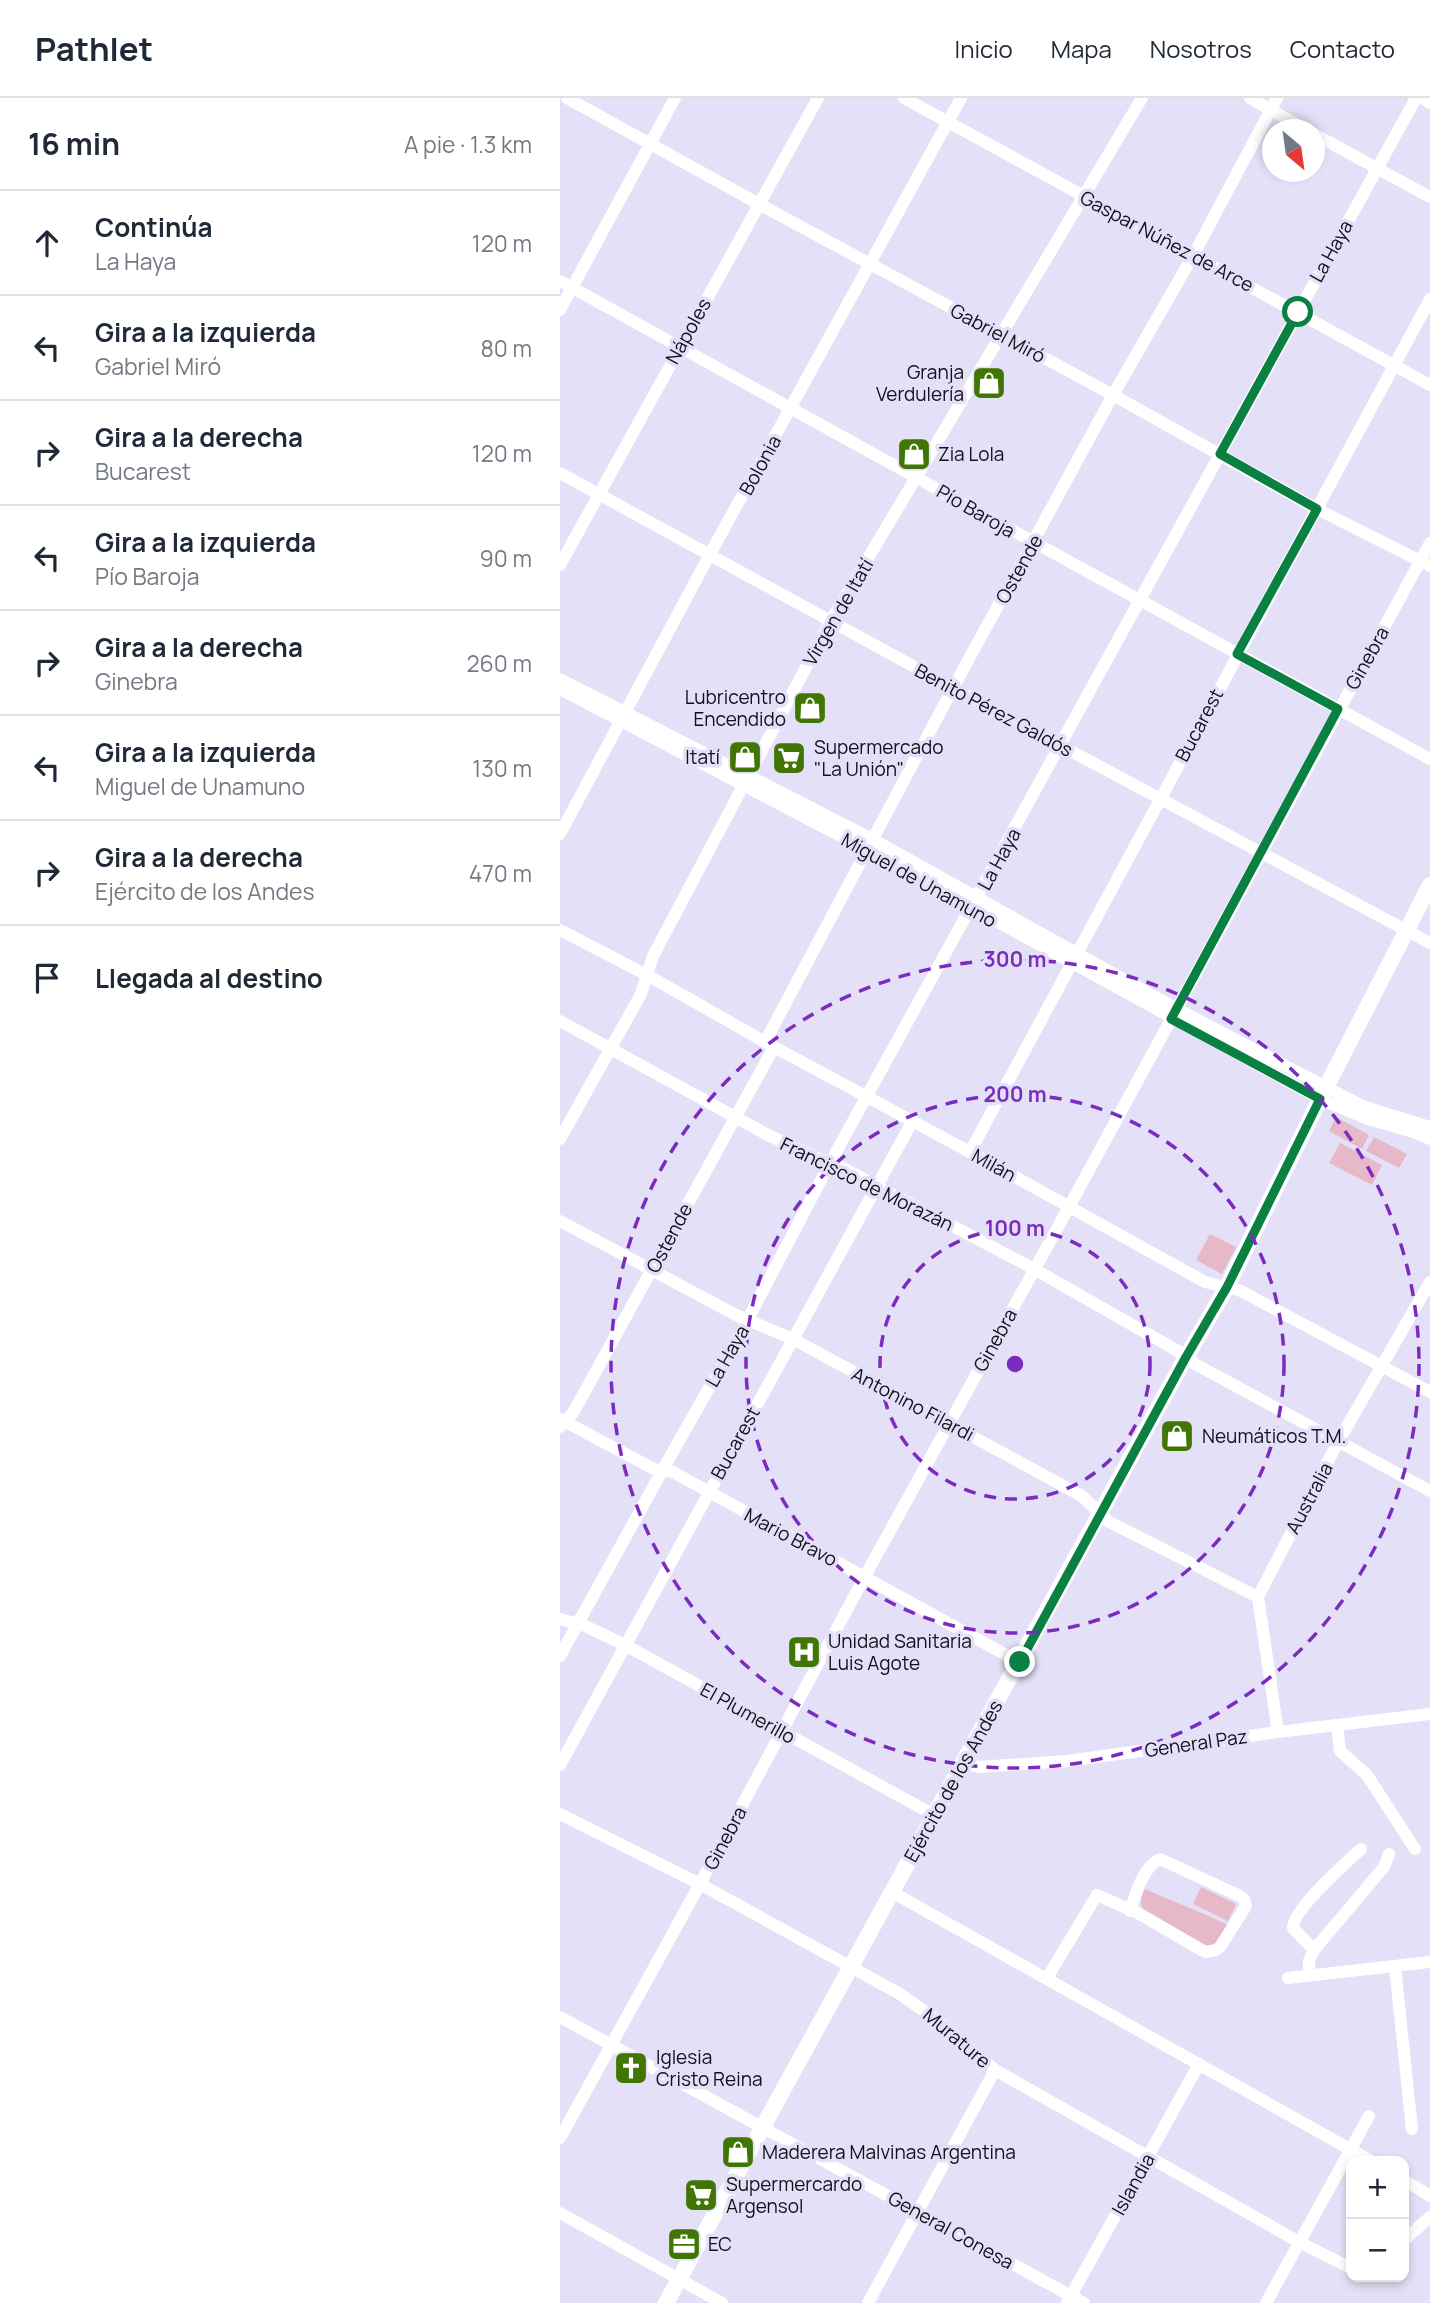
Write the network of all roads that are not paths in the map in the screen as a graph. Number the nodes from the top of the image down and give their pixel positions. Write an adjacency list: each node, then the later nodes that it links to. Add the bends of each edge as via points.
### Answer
1 (567, 98): 15 (street, Gabriel Miró)
2 (675, 98): 15 (street)
3 (818, 98): 19 (street, Nápoles)
4 (904, 98): 13 (street, Gaspar Núñez de Arce)
5 (961, 98): 13 (street, Bolonia)
6 (1142, 98): 17 (street, Virgen de Itatí)
7 (1250, 98): 11 (street)
8 (1416, 98): 16 (street, La Haya)
9 (1422, 98): 10 (street)
10 (1430, 103)
11 (1274, 104): 12 (street); 20 (street, Ostende)
12 (1292, 119)
13 (948, 122): 17 (street, Gaspar Núñez de Arce); 21 (street, Bolonia)
14 (1325, 140): 16 (street)
15 (650, 144): 19 (street, Gabriel Miró); 23 (street)
16 (1377, 169): 18 (street); 26 (street, La Haya)
17 (1085, 197): 20 (street, Gaspar Núñez de Arce); 27 (street, Virgen de Itatí)
18 (1430, 197)
19 (759, 204): 21 (street, Gabriel Miró); 28 (street, Nápoles)
20 (1194, 254): 26 (street, Gaspar Núñez de Arce); 31 (street, Ostende)
21 (870, 264): 27 (street, Gabriel Miró); 32 (street, Bolonia)
22 (560, 281): 23 (street, Pío Baroja)
23 (572, 288): 25 (street); 28 (street, Pío Baroja)
24 (1430, 299): 29 (street, Bucarest)
25 (560, 310)
26 (1298, 312): 29 (street, Gaspar Núñez de Arce); 33 (street, La Haya)
27 (1001, 336): 31 (street, Gabriel Miró); 35 (street, Virgen de Itatí)
28 (680, 346): 32 (street, Pío Baroja); 36 (street, Nápoles)
29 (1394, 365): 30 (street, Gaspar Núñez de Arce); 37 (street, Bucarest)
30 (1430, 385)
31 (1113, 395): 33 (street, Gabriel Miró); 38 (street, Ostende)
32 (792, 409): 35 (street, Pío Baroja); 40 (street, Bolonia)
33 (1220, 454): 37 (street, Gabriel Miró); 43 (street, La Haya)
34 (560, 473): 36 (street, Benito Pérez Galdós)
35 (916, 477): 38 (street, Pío Baroja); 44 (street, Virgen de Itatí)
36 (598, 495): 40 (street, Benito Pérez Galdós); 42 (street, Nápoles)
37 (1317, 509): 41 (street, Gabriel Miró); 45 (street, Bucarest)
38 (1032, 543): 43 (street, Pío Baroja); 47 (street, Ostende)
39 (1430, 543): 41 (street, Ginebra)
40 (710, 554): 44 (street, Benito Pérez Galdós); 50 (street, Bolonia)
41 (1425, 564): 49 (street, Ginebra)
42 (560, 565)
43 (1140, 602): 45 (street, Pío Baroja); 51 (street, La Haya)
44 (830, 622): 47 (street, Benito Pérez Galdós); 53 (street, Virgen de Itatí)
45 (1237, 654): 49 (street, Pío Baroja); 54 (street, Bucarest)
46 (560, 679): 50 (street, Miguel de Unamuno)
47 (953, 688): 51 (street, Benito Pérez Galdós); 56 (street, Ostende)
48 (560, 689): 50 (street, Miguel de Unamuno)
49 (1338, 709): 52 (street, Pío Baroja); 57 (street, Ginebra)
50 (623, 717): 53 (street, Miguel de Unamuno); 55 (street, Bolonia)
51 (1061, 746): 54 (street, Benito Pérez Galdós); 59 (street, La Haya)
52 (1430, 759)
53 (746, 781): 56 (street, Miguel de Unamuno); 64 (street, Virgen de Itatí)
54 (1159, 799): 57 (street, Benito Pérez Galdós); 63 (street, Bucarest)
55 (560, 834)
56 (869, 844): 59 (street, Miguel de Unamuno); 67 (street, Ostende)
57 (1261, 853): 61 (street, Benito Pérez Galdós); 65 (street, Ginebra)
58 (1430, 885): 61 (main road, Ejército de los Andes)
59 (975, 903): 63 (street, Miguel de Unamuno); 70 (street, La Haya)
60 (560, 930): 64 (street, Milán)
61 (1407, 930): 62 (street, Benito Pérez Galdós); 69 (main road, Ejército de los Andes)
62 (1430, 943)
63 (1073, 958): 65 (street, Miguel de Unamuno); 76 (street, Bucarest)
64 (647, 975): 67 (street, Milán); 68 (street, Virgen de Itatí)
65 (1174, 1014): 69 (street, Miguel de Unamuno); 79 (street, Ginebra)
66 (560, 1021): 68 (street, Francisco de Morazán)
67 (769, 1044): 70 (street, Milán); 71 (street, Ostende)
68 (611, 1049): 71 (street, Francisco de Morazán); 74 (street, Virgen de Itatí)
69 (1323, 1093): 73 (street, Miguel de Unamuno); 75 (street, Miguel de Unamuno, via 1368,1119); 84 (main road, Ejército de los Andes)
70 (867, 1098): 72 (street, Milán); 77 (street, La Haya)
71 (734, 1116): 77 (street, Francisco de Morazán); 82 (street, Ostende)
72 (912, 1122): 76 (street, Milán); 78 (street, Bucarest)
73 (1430, 1127)
74 (560, 1139)
75 (1430, 1139)
76 (970, 1152): 79 (street, Milán)
77 (830, 1164): 78 (street, Francisco de Morazán); 85 (street, La Haya)
78 (877, 1185): 81 (street, Francisco de Morazán); 86 (street, Bucarest)
79 (1069, 1207): 81 (street, Ginebra); 84 (street, Milán, via 1205,1282)
80 (560, 1221): 82 (street, Antonino Filardi)
81 (1034, 1269): 87 (street, Francisco de Morazán); 91 (street, Ginebra)
82 (652, 1270): 85 (street, Antonino Filardi); 90 (street, Ostende, via 573,1413)
83 (1430, 1282): 88 (street, Australia)
84 (1227, 1287): 87 (main road, Ejército de los Andes); 88 (street, Milán)
85 (748, 1320): 86 (street, Antonino Filardi); 93 (street, La Haya)
86 (793, 1339): 91 (street, Antonino Filardi); 95 (street, Bucarest)
87 (1186, 1357): 92 (street, Francisco de Morazán); 96 (main road, Ejército de los Andes)
88 (1381, 1367): 89 (street, Milán); 92 (street, Australia)
89 (1430, 1392)
90 (562, 1422): 93 (street, Mario Bravo)
91 (949, 1423): 96 (street, Antonino Filardi, via 1082,1496); 97 (street, Ginebra)
92 (1338, 1442): 94 (street, Francisco de Morazán); 98 (street, Australia)
93 (662, 1471): 95 (street, Mario Bravo, via 673,1472); 100 (street, La Haya)
94 (1430, 1491)
95 (708, 1492): 97 (street, Mario Bravo); 101 (street, Bucarest)
96 (1101, 1515): 98 (street, Antonino Filardi); 103 (main road, Ejército de los Andes)
97 (865, 1576): 103 (street, Mario Bravo); 106 (street, Ginebra)
98 (1258, 1597): 107 (street)
99 (560, 1619): 100 (street, El Plumerillo)
100 (577, 1624): 101 (street, El Plumerillo); 102 (street, La Haya)
101 (625, 1645): 106 (street, El Plumerillo); 109 (street, Bucarest)
102 (560, 1656)
103 (1020, 1662): 108 (main road, Ejército de los Andes)
104 (1430, 1714): 105 (street, General Paz)
105 (1337, 1725): 107 (street, General Paz); 113 (street, via 1340,1751 1367,1774)
106 (781, 1732): 111 (street, El Plumerillo); 115 (street, Ginebra)
107 (1278, 1732): 108 (street, General Paz, via 1067,1761 979,1767)
108 (962, 1763): 111 (main road, Ejército de los Andes)
109 (560, 1765)
110 (560, 1814): 115 (street, Murature)
111 (934, 1815): 116 (main road, Ejército de los Andes)
112 (1361, 1849): 118 (street, via 1313,1895 1293,1922 1293,1928)
113 (1415, 1849)
114 (1389, 1854): 118 (street, via 1384,1867)
115 (700, 1884): 120 (street, Murature); 126 (street, Ginebra)
116 (892, 1892): 120 (main road, Ejército de los Andes); 123 (street)
117 (1130, 1911): 117 (street, via 1144,1876 1160,1859 1240,1896 1246,1906 1220,1947 1211,1952); 123 (street, via 1097,1895)
118 (1314, 1950): 122 (street)
119 (1430, 1962): 121 (street)
120 (850, 1967): 128 (street, Murature, via 930,2014); 130 (main road, Ejército de los Andes)
121 (1395, 1967): 122 (street); 131 (street)
122 (1309, 1975): 124 (street)
123 (1047, 1978): 127 (street)
124 (1289, 1978)
125 (560, 2017): 126 (street, General Conesa)
126 (611, 2044): 130 (street, General Conesa); 132 (street, Ginebra)
127 (1199, 2064): 133 (street); 135 (street, Islandia)
128 (995, 2070): 135 (street, Murature); 138 (street)
129 (1369, 2116): 133 (street)
130 (763, 2129): 138 (street, General Conesa); 144 (main road, Ejército de los Andes)
131 (1412, 2129)
132 (560, 2138)
133 (1351, 2150): 134 (street); 142 (street)
134 (1362, 2156)
135 (1148, 2157): 142 (street, Murature); 145 (street, Islandia)
136 (1409, 2183): 137 (street)
137 (1430, 2196)
138 (917, 2211): 145 (street, General Conesa); 148 (street)
139 (560, 2213): 144 (street)
140 (1430, 2217): 141 (street)
141 (1409, 2235)
142 (1299, 2242): 143 (street, Murature); 150 (street)
143 (1346, 2266)
144 (679, 2280): 146 (main road, Ejército de los Andes); 147 (street)
145 (1068, 2299): 149 (street, General Conesa)
146 (667, 2303)
147 (722, 2303)
148 (868, 2303)
149 (1084, 2303)
150 (1266, 2303)

